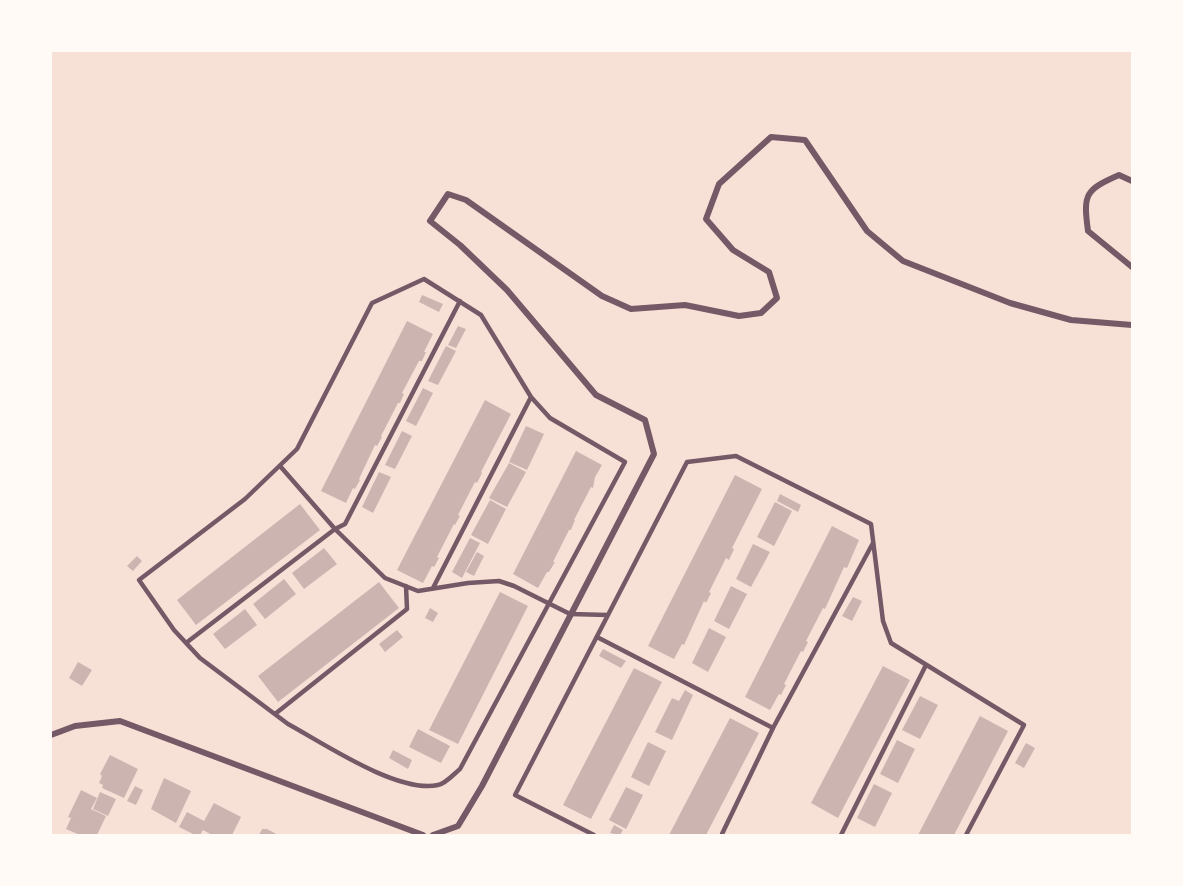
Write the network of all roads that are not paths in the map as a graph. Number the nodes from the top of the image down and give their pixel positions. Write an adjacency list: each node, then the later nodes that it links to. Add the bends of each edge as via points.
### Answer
1 (1132, 181): 2 (street, via 1119,175 1095,186 1084,205 1088,231)
2 (1132, 267)
3 (460, 301): 5 (lane, via 481,315); 6 (lane, via 424,279 372,303 297,449); 7 (lane, via 345,524)
4 (1132, 325): 12 (street, via 1071,320 1010,303 903,261 867,231 805,140 771,137 719,184 706,219 733,250 769,272 777,298 761,313 739,316 685,305 631,309 602,296 466,200 448,194 430,221 507,290 596,395 645,420 654,454)
5 (531, 397): 10 (lane); 11 (lane, via 550,418 625,462)
6 (280, 466): 7 (lane); 15 (lane, via 245,499 140,580)
7 (334, 529): 9 (lane, via 385,578); 15 (lane)
8 (873, 542): 13 (lane, via 871,524 736,456 687,462); 16 (lane, via 883,621 891,643); 18 (lane)
9 (406, 586): 10 (lane, via 418,591); 17 (lane, via 407,609)
10 (433, 588): 11 (lane, via 499,581)
11 (548, 604): 12 (lane); 17 (lane, via 460,769 440,785 415,786 373,770)
12 (570, 614): 13 (lane); 21 (street, via 458,826)
13 (608, 615): 14 (lane)
14 (597, 637): 18 (lane); 22 (lane, via 514,795)
15 (186, 643): 17 (lane)
16 (927, 665): 24 (lane); 25 (lane, via 1024,725)
17 (275, 714)
18 (773, 728): 23 (lane)
19 (51, 735): 20 (street, via 75,726 120,721)
20 (423, 835)
21 (433, 835)
22 (594, 835)
23 (722, 835)
24 (840, 835)
25 (966, 835)

